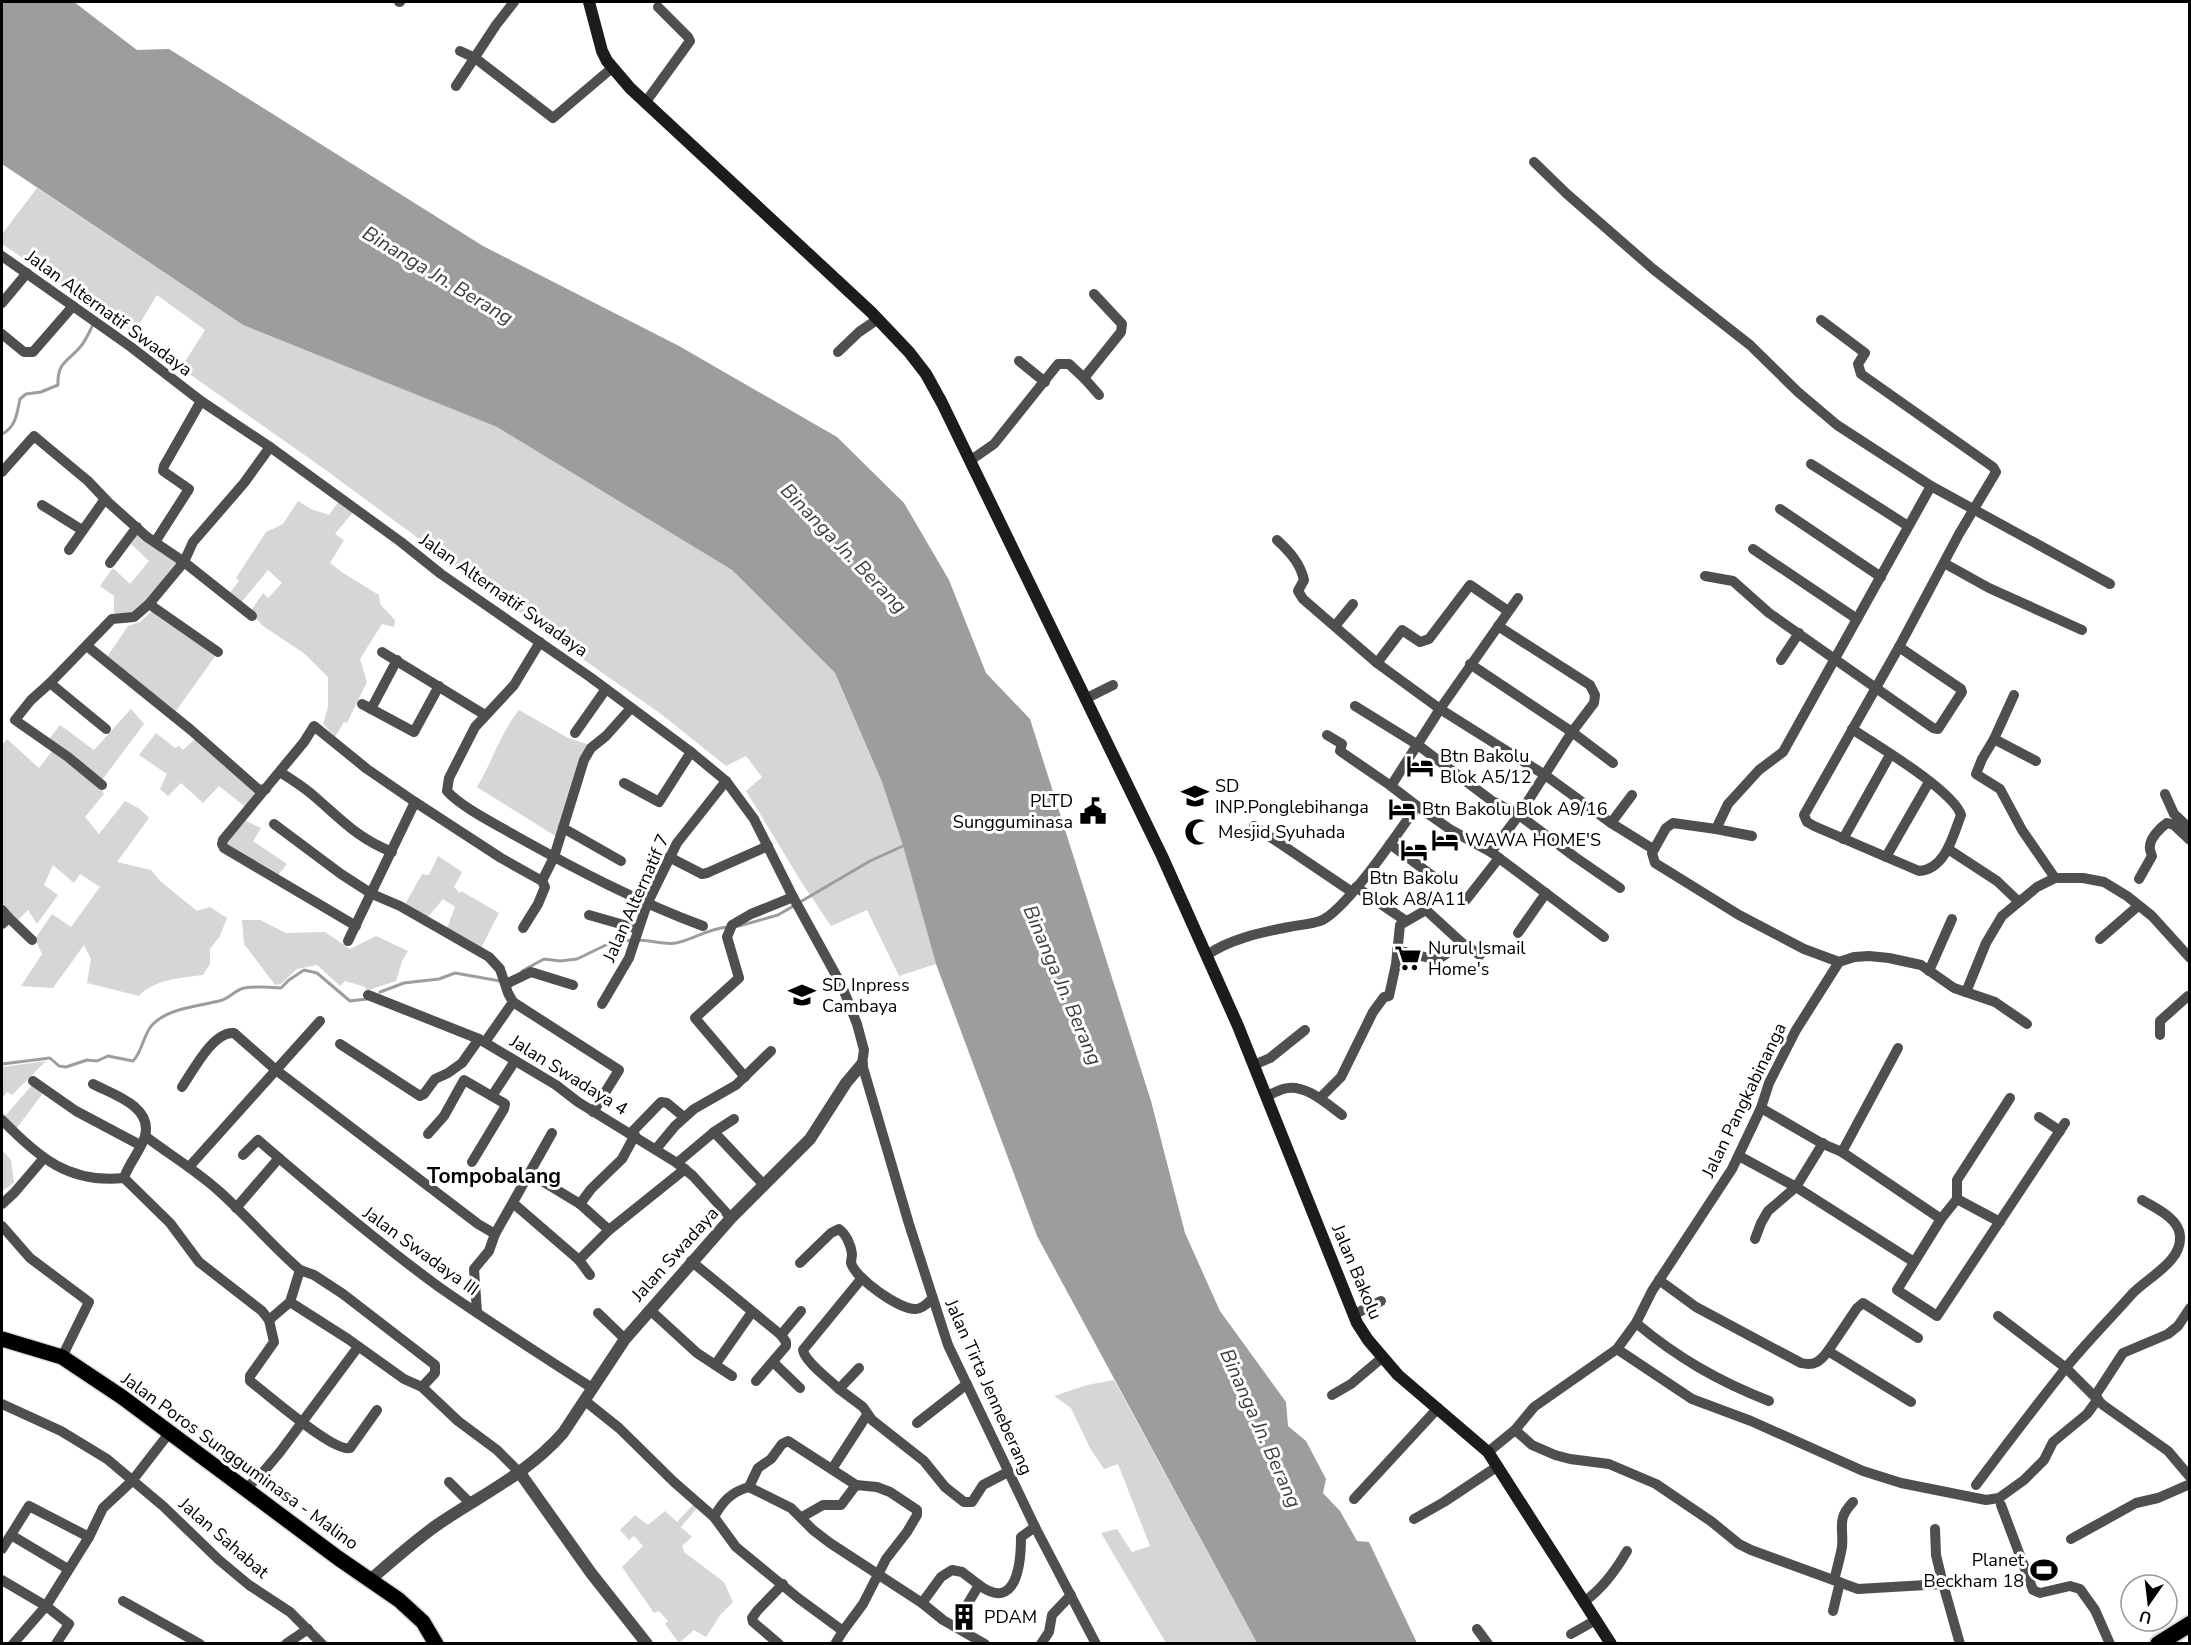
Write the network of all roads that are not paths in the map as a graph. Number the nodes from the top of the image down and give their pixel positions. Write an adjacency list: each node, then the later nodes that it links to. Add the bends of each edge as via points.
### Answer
1 (514, 2): 5 (street)
2 (589, 2): 6 (main road, Jalan Bakolu, via 602,51)
3 (658, 8): 8 (street, via 690,41)
4 (460, 51): 5 (street)
5 (475, 58): 6 (street, via 553,118); 7 (street)
6 (612, 68): 8 (main road, Jalan Bakolu)
7 (456, 86)
8 (645, 103): 15 (main road, Jalan Bakolu)
9 (1534, 162): 28 (street, via 1653,269 1750,345 1820,411)
10 (2, 256): 11 (street, Jalan Alternatif Swadaya)
11 (27, 273): 13 (street); 14 (street, Jalan Alternatif Swadaya)
12 (1094, 294): 20 (street, via 1123,328)
13 (2, 303)
14 (73, 306): 17 (street, via 33,352 24,352); 23 (street, Jalan Alternatif Swadaya)
15 (878, 319): 18 (street); 25 (main road, Jalan Bakolu, via 920,365)
16 (1821, 320): 32 (street, via 1865,353 1858,364 1861,374 1996,470)
17 (2, 334)
18 (838, 352)
19 (1019, 361): 21 (street)
20 (1084, 378): 21 (street, via 1066,363 1058,364); 22 (street)
21 (1045, 382): 25 (street, via 1006,431 986,452)
22 (1100, 395)
23 (201, 401): 24 (street, Jalan Alternatif Swadaya); 37 (street, via 163,471 189,489)
24 (270, 447): 40 (street, via 193,542); 56 (street, Jalan Alternatif Swadaya)
25 (972, 459): 72 (main road, Jalan Bakolu)
26 (1811, 464): 33 (street)
27 (2, 472): 29 (street, via 34,436)
28 (1931, 486): 32 (street); 33 (street)
29 (105, 499): 34 (street); 35 (street)
30 (42, 505): 35 (street)
31 (1780, 509): 44 (street)
32 (1973, 510): 42 (street); 45 (street)
33 (1908, 526): 44 (street)
34 (137, 527): 37 (street); 41 (street)
35 (82, 530): 39 (street)
36 (1277, 540): 52 (street, via 1294,556 1302,572 1300,594)
37 (155, 542): 40 (street)
38 (1753, 549): 51 (street)
39 (69, 550)
40 (184, 562): 47 (street); 50 (street)
41 (110, 563)
42 (1944, 563): 54 (street); 58 (street)
43 (1705, 576): 55 (street, via 1733,582)
44 (1881, 578): 51 (street)
45 (2110, 584)
46 (1518, 598): 49 (street)
47 (149, 604): 57 (street, via 134,617 112,619); 59 (street)
48 (1353, 604): 52 (street)
49 (1508, 611): 53 (street); 64 (street, via 1470,585 1429,639 1420,642 1402,630)
50 (252, 616)
51 (1857, 619): 63 (street)
52 (1335, 626): 64 (street)
53 (1498, 626): 65 (street); 79 (street, via 1571,671 1594,690 1594,703)
54 (2082, 630)
55 (1799, 633): 62 (street); 63 (street)
56 (540, 642): 70 (street, Jalan Alternatif Swadaya); 76 (street, via 514,685)
57 (87, 646): 66 (street); 95 (street, via 259,790)
58 (1899, 647): 69 (street); 69 (street, via 1962,692 1941,727 1935,729)
59 (218, 652)
60 (382, 652): 61 (street)
61 (397, 660): 68 (street); 68 (street, via 367,707 414,732)
62 (1781, 660)
63 (1835, 660): 69 (street); 105 (street, via 1783,752 1759,770 1728,804)
64 (1377, 663): 75 (street)
65 (1470, 664): 75 (street); 79 (street)
66 (50, 683): 77 (street); 93 (street, via 15,720)
67 (1113, 685): 72 (street)
68 (439, 686): 76 (street)
69 (1875, 688): 78 (street)
70 (606, 689): 74 (street, Jalan Alternatif Swadaya); 80 (street)
71 (2014, 694): 82 (street)
72 (1090, 697): 148 (main road, Jalan Bakolu)
73 (1355, 706): 83 (street)
74 (631, 708): 84 (street, Jalan Alternatif Swadaya); 104 (street, via 588,752)
75 (1440, 709): 83 (street); 89 (street)
76 (485, 715): 116 (street, via 449,778 447,791)
77 (106, 729)
78 (1852, 729): 85 (street); 108 (street, via 1804,815 1807,822)
79 (1572, 732): 87 (street); 89 (street)
80 (576, 733)
81 (1327, 735): 94 (street, via 1342,744 1340,751)
82 (1994, 739): 86 (street); 120 (street, via 1976,774 2000,789)
83 (1418, 745): 94 (street); 100 (street, via 1491,801)
84 (691, 752): 90 (street, Jalan Alternatif Swadaya); 92 (street, via 659,802)
85 (1890, 755): 91 (street); 108 (street)
86 (2036, 761)
87 (1613, 764)
88 (280, 772): 95 (street); 98 (street, via 314,726); 114 (street, via 314,795 364,839)
89 (1545, 776): 100 (street); 101 (street)
90 (726, 781): 111 (street, Jalan Alternatif Swadaya); 117 (street, Jalan Alternatif 7)
91 (1929, 782): 113 (street, via 1961,815); 118 (street)
92 (624, 783)
93 (102, 785)
94 (1391, 786): 99 (street)
95 (267, 789): 137 (street, via 222,844)
96 (2165, 794): 106 (street, via 2174,814)
97 (1632, 795): 101 (street)
98 (415, 802): 114 (street); 123 (street)
99 (1417, 806): 110 (street); 115 (street)
100 (1519, 815): 115 (street); 124 (street)
101 (1611, 823): 112 (street)
102 (274, 824): 127 (street)
103 (1254, 826): 125 (street)
104 (563, 828): 116 (street); 119 (street)
105 (1716, 829): 107 (street); 112 (street, via 1673,823)
106 (2190, 829)
107 (1752, 836)
108 (1844, 839): 118 (street)
109 (2190, 840): 121 (street, via 2174,825 2163,826 2152,840 2152,856)
110 (1390, 844): 122 (street); 125 (street)
111 (768, 846): 117 (street, via 702,874); 128 (street, Jalan Alternatif Swadaya)
112 (1653, 849): 151 (street, via 1655,863 1730,910 1804,949)
113 (1948, 849): 118 (street, via 1938,863 1925,871); 130 (street, via 1997,881)
114 (392, 852): 127 (street)
115 (1495, 855): 126 (street); 129 (street)
116 (554, 857): 123 (street); 131 (street)
117 (669, 857): 131 (street, Jalan Alternatif 7)
118 (1886, 857)
119 (621, 861)
120 (2055, 878): 130 (street); 132 (street, via 2096,879)
121 (2139, 879)
122 (1438, 880)
123 (542, 881): 139 (street, via 543,894)
124 (1620, 888)
125 (1354, 890): 136 (street); 148 (street, via 1337,910 1320,921 1227,944)
126 (1546, 893): 141 (street); 142 (street)
127 (372, 894): 137 (street); 153 (street, via 489,957)
128 (794, 897): 169 (street, Jalan Alternatif Swadaya, via 851,1006 864,1050); 172 (street, via 732,925 728,937 740,978 695,1018)
129 (1466, 900)
130 (2018, 901): 155 (street, via 1990,935)
131 (647, 904): 138 (street); 140 (street, Jalan Alternatif 7)
132 (2139, 906): 143 (street); 150 (street)
133 (589, 915): 140 (street)
134 (4, 917): 144 (street)
135 (1952, 919): 152 (street)
136 (1406, 921): 146 (street, via 1426,910); 147 (street, via 1400,925)
137 (356, 926): 145 (street)
138 (703, 926)
139 (523, 928)
140 (638, 929): 159 (street, Jalan Alternatif 7, via 629,958)
141 (1518, 933)
142 (1604, 937)
143 (2100, 939)
144 (32, 940)
145 (348, 941)
146 (1462, 943): 147 (street, via 1437,960); 149 (street)
147 (1397, 950): 178 (street, via 1389,996 1373,1012 1341,1077)
148 (1207, 955): 170 (main road, Jalan Bakolu)
149 (1479, 955)
150 (2190, 958)
151 (1839, 962): 152 (street, via 1854,957 1889,957 1921,965); 180 (street, Jalan Pangkabinanga, via 1796,1030)
152 (1929, 971): 155 (street)
153 (506, 984): 154 (street, via 531,972); 158 (street)
154 (573, 985)
155 (1966, 992): 161 (street, via 1995,1002)
156 (368, 995): 164 (street, Jalan Swadaya 4)
157 (2189, 996): 163 (street, via 2160,1021)
158 (513, 1002): 164 (street); 181 (street, via 619,1070)
159 (602, 1004)
160 (320, 1021): 171 (street)
161 (2027, 1024)
162 (1305, 1030): 170 (street, via 1270,1058)
163 (2160, 1035)
164 (482, 1041): 165 (street, via 462,1063 435,1079 421,1096); 168 (street, Jalan Swadaya 4)
165 (340, 1044)
166 (1898, 1048): 194 (street)
167 (771, 1051): 172 (street)
168 (515, 1061): 176 (street); 181 (street, Jalan Swadaya 4)
169 (862, 1064): 204 (street, Jalan Swadaya, via 810,1139); 227 (street, Jalan Tirta Jenneberang)
170 (1254, 1065): 177 (main road, Jalan Bakolu)
171 (276, 1070): 175 (street, via 234,1033 227,1032 216,1039); 201 (street); 217 (street)
172 (745, 1077): 183 (street)
173 (33, 1081): 191 (street, via 76,1111)
174 (93, 1084): 191 (street, via 137,1109 143,1119)
175 (182, 1087)
176 (492, 1096): 189 (street, via 464,1080 444,1116); 199 (street, via 505,1106)
177 (1266, 1097): 178 (street, via 1284,1088 1294,1088); 235 (main road, Jalan Bakolu)
178 (1320, 1098): 182 (street)
179 (2010, 1098): 206 (street, via 1957,1180)
180 (1761, 1108): 192 (street); 196 (street, Jalan Pangkabinanga)
181 (593, 1112): 190 (street, Jalan Swadaya 4)
182 (1342, 1115)
183 (684, 1117): 190 (street, via 661,1102); 193 (street)
184 (2039, 1117): 214 (street, via 2063,1127)
185 (734, 1119): 188 (street)
186 (2, 1120): 197 (street)
187 (552, 1132): 202 (street)
188 (714, 1132): 200 (street); 204 (street)
189 (428, 1134)
190 (633, 1134): 193 (street, Jalan Swadaya 4); 210 (street, via 622,1159)
191 (143, 1141): 201 (street); 203 (street)
192 (1823, 1143): 194 (street); 205 (street)
193 (656, 1149): 200 (street, Jalan Swadaya 4)
194 (1842, 1152): 213 (street)
195 (243, 1155): 198 (street, Jalan Swadaya III, via 258,1140)
196 (1739, 1156): 205 (street); 226 (street, Jalan Pangkabinanga)
197 (44, 1158): 203 (street, via 90,1179); 209 (street)
198 (279, 1158): 211 (street); 233 (street, Jalan Swadaya III, via 370,1234)
199 (472, 1162)
200 (681, 1166): 212 (street, Jalan Swadaya 4); 216 (street)
201 (189, 1167): 211 (street)
202 (529, 1173): 208 (street); 210 (street)
203 (124, 1178): 238 (street, via 170,1223 199,1262)
204 (764, 1185): 212 (street, Jalan Swadaya)
205 (1796, 1187): 218 (street, via 1768,1211); 221 (street)
206 (1957, 1199): 213 (street); 214 (street)
207 (2142, 1200): 252 (street, via 2178,1227 2176,1253 2112,1315)
208 (513, 1203): 217 (street); 219 (street)
209 (2, 1204)
210 (580, 1204): 216 (street)
211 (236, 1208): 223 (street)
212 (731, 1218): 220 (street, Jalan Swadaya)
213 (1941, 1219): 221 (street)
214 (2001, 1222): 221 (street, via 1937,1316 1897,1290)
215 (2, 1226): 247 (street, via 30,1258 89,1302)
216 (609, 1230): 219 (street)
217 (495, 1234): 233 (street, via 489,1251 474,1269)
218 (1755, 1239)
219 (579, 1260): 224 (street)
220 (691, 1262): 231 (street, Jalan Swadaya); 234 (street)
221 (1914, 1262)
222 (800, 1263): 225 (street, via 839,1229 850,1246 851,1263)
223 (300, 1270): 229 (street); 256 (street, via 343,1294 435,1365 435,1373)
224 (591, 1275)
225 (862, 1278): 227 (street, via 889,1299 915,1309); 259 (street, via 803,1350 809,1361)
226 (1659, 1280): 239 (street, Jalan Pangkabinanga); 246 (street, via 1696,1307 1800,1363 1817,1363)
227 (932, 1299): 255 (street, Jalan Tirta Jenneberang)
228 (1382, 1301): 235 (street)
229 (290, 1302): 238 (street); 244 (street)
230 (2190, 1308): 261 (street, via 2168,1334 2123,1353)
231 (650, 1310): 243 (street, Jalan Swadaya); 250 (street)
232 (801, 1311): 240 (street)
233 (477, 1312): 257 (street, Jalan Swadaya III)
234 (752, 1312): 240 (street); 250 (street)
235 (1357, 1312): 248 (main road, Jalan Bakolu, via 1362,1331)
236 (598, 1313): 243 (street)
237 (1998, 1316): 252 (street)
238 (269, 1320): 269 (street, via 274,1342 250,1381)
239 (1636, 1323): 245 (street, Jalan Pangkabinanga); 263 (street, via 1693,1365)
240 (781, 1335): 249 (street, via 786,1346)
241 (1918, 1338): 246 (street, via 1863,1303)
242 (2, 1339): 247 (main road, Jalan Poros Sungguminasa - Malino)
243 (625, 1339): 257 (street, Jalan Swadaya)
244 (358, 1347): 256 (street); 269 (street)
245 (1617, 1349): 261 (street, via 1692,1398 1863,1471 1986,1500 1999,1498 2024,1480 2044,1460 2054,1442 2087,1414); 271 (street, Jalan Pangkabinanga, via 1546,1397)
246 (1828, 1351): 264 (street)
247 (62, 1357): 272 (main road, Jalan Poros Sungguminasa - Malino)
248 (1383, 1357): 260 (street, via 1352,1384); 266 (main road, Jalan Bakolu)
249 (773, 1362): 254 (street); 258 (street)
250 (715, 1365): 253 (street)
251 (859, 1368): 259 (street)
252 (2066, 1368): 261 (street); 283 (street)
253 (732, 1377)
254 (756, 1380)
255 (967, 1384): 270 (street); 276 (street, Jalan Tirta Jenneberang)
256 (422, 1387): 277 (street)
257 (592, 1388): 262 (street, Jalan Swadaya)
258 (800, 1388)
259 (839, 1389): 268 (street, via 863,1407)
260 (1332, 1395)
261 (2097, 1398): 278 (street, via 2168,1451)
262 (584, 1400): 277 (street, Jalan Swadaya, via 553,1445); 290 (street)
263 (1769, 1401)
264 (1911, 1402)
265 (2, 1404): 279 (street, Jalan Sahabat, via 82,1442)
266 (1438, 1408): 273 (main road, Jalan Bakolu); 286 (street)
267 (377, 1410): 269 (street, via 348,1450)
268 (867, 1415): 275 (street); 276 (street, via 924,1461 945,1487 964,1502 972,1502 983,1485)
269 (302, 1422): 285 (street)
270 (917, 1423)
271 (1515, 1430): 273 (street, Jalan Pangkabinanga); 304 (street, via 1555,1455 1629,1471 1656,1484 1751,1551)
272 (170, 1432): 279 (street); 285 (main road, Jalan Poros Sungguminasa - Malino)
273 (1493, 1449): 274 (main road, Jalan Bakolu)
274 (1498, 1466): 292 (street); 309 (main road, Jalan Bakolu)
275 (832, 1469): 282 (street); 284 (street, via 788,1441 758,1468)
276 (1008, 1472): 293 (street, Jalan Tirta Jenneberang)
277 (520, 1473): 288 (street, Jalan Swadaya); 328 (street)
278 (2190, 1477)
279 (132, 1481): 296 (street, via 103,1508); 317 (street, Jalan Sahabat, via 219,1560)
280 (449, 1482): 288 (street)
281 (2190, 1484): 297 (street, via 2136,1503)
282 (856, 1485): 291 (street, via 841,1505 823,1505); 301 (street, via 890,1492 918,1512)
283 (1976, 1485)
284 (749, 1487): 290 (street, via 732,1493); 291 (street)
285 (245, 1489): 303 (main road, Jalan Poros Sungguminasa - Malino)
286 (1354, 1500)
287 (1853, 1502): 304 (street, via 1841,1520)
288 (471, 1504): 303 (street, Jalan Swadaya, via 412,1543)
289 (2001, 1505): 337 (street, via 2033,1590 2040,1593 2070,1586 2080,1589 2095,1610)
290 (714, 1517): 305 (street, via 736,1547)
291 (802, 1517): 301 (street, via 813,1530)
292 (1414, 1519)
293 (1035, 1527): 307 (street, via 1021,1536 1021,1556 1011,1586 996,1594); 308 (street, Jalan Tirta Jenneberang)
294 (1935, 1529): 306 (street)
295 (11, 1535): 296 (street, via 31,1506); 298 (street); 300 (street)
296 (89, 1536): 300 (street)
297 (2071, 1539)
298 (2, 1549)
299 (1627, 1551): 309 (street, via 1612,1576)
300 (68, 1569): 313 (street)
301 (878, 1575): 311 (street); 319 (street)
302 (2, 1580): 313 (street)
303 (370, 1580): 327 (main road, Jalan Poros Sungguminasa - Malino, via 412,1611)
304 (1837, 1581): 306 (street, via 1863,1589); 314 (street)
305 (783, 1584): 319 (street); 329 (street, via 752,1620)
306 (1943, 1584): 336 (street)
307 (979, 1585): 311 (street, via 962,1572 952,1570 941,1577); 312 (street)
308 (1071, 1595): 332 (street, via 1054,1612); 333 (street, Jalan Tirta Jenneberang)
309 (1589, 1599): 315 (main road, Jalan Bakolu)
310 (123, 1601): 324 (street)
311 (922, 1603): 321 (street)
312 (967, 1605)
313 (46, 1606): 322 (street, via 69,1624); 323 (street)
314 (1833, 1611)
315 (1596, 1620): 320 (street); 335 (main road, Jalan Bakolu)
316 (2190, 1624): 338 (highway)
317 (308, 1629): 325 (street); 326 (street, Jalan Sahabat)
318 (1477, 1629): 334 (street)
319 (843, 1631): 330 (street)
320 (1571, 1634)
321 (972, 1640): 331 (street)
322 (59, 1642)
323 (13, 1644)
324 (200, 1644)
325 (286, 1644)
326 (322, 1644)
327 (436, 1644)
328 (647, 1644)
329 (779, 1644)
330 (836, 1644)
331 (985, 1644)
332 (1041, 1644)
333 (1096, 1644)
334 (1488, 1644)
335 (1611, 1644)
336 (1960, 1644)
337 (2110, 1644)
338 (2158, 1644)

